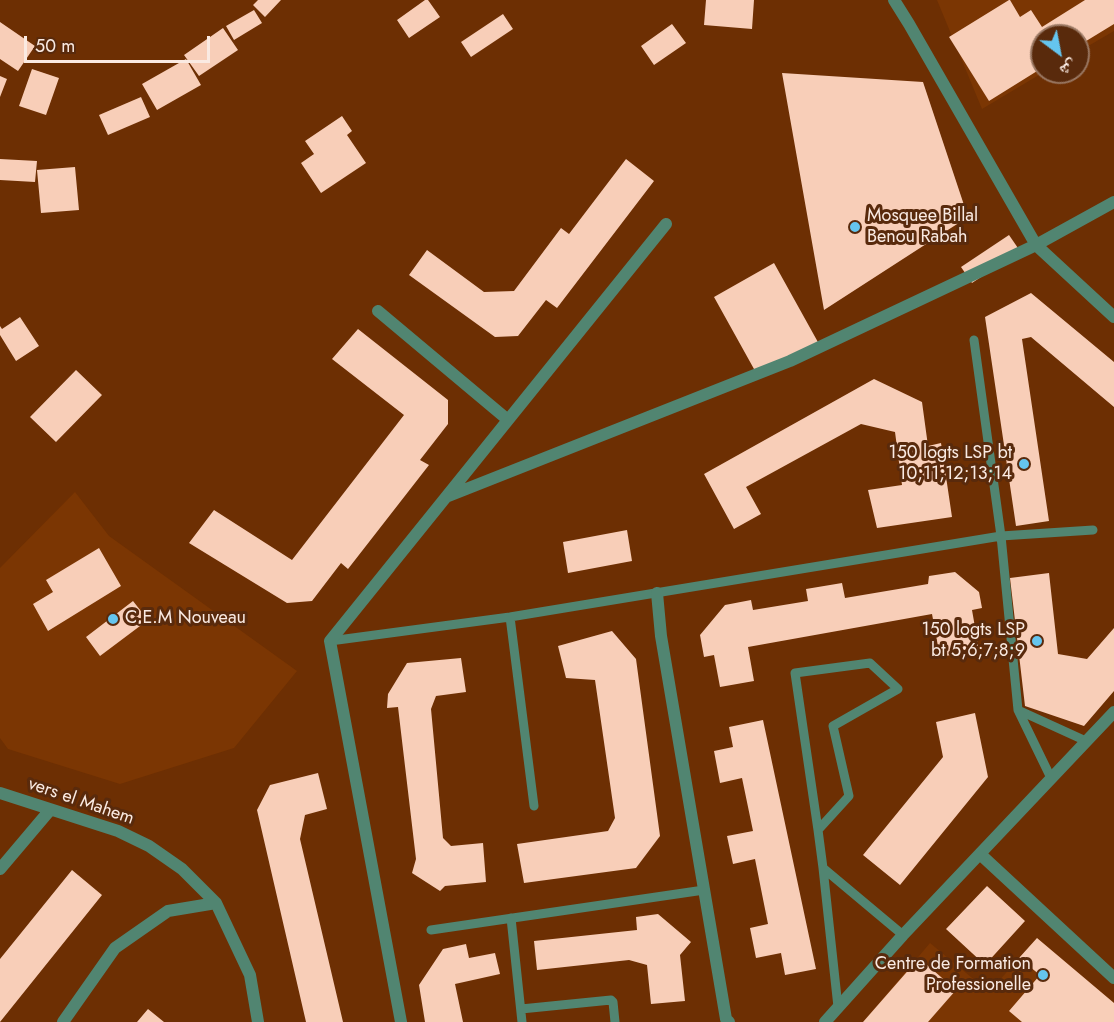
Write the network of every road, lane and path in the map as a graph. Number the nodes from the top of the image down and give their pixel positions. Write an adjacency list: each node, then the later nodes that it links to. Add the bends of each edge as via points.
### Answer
1 (894, 0): 4 (street)
2 (1114, 202): 4 (street)
3 (666, 224): 8 (street)
4 (1036, 245): 6 (street); 9 (street, via 790,361)
5 (378, 311): 8 (street)
6 (1114, 317)
7 (974, 340): 11 (lane)
8 (508, 420): 9 (street)
9 (446, 497): 14 (street)
10 (1093, 530): 11 (lane)
11 (1000, 536): 12 (lane); 15 (lane)
12 (657, 593): 13 (lane); 26 (street)
13 (510, 617): 14 (lane); 20 (lane)
14 (330, 641): 36 (street)
15 (1018, 710): 17 (lane); 18 (lane)
16 (1114, 712): 17 (street)
17 (1086, 741): 18 (street)
18 (1051, 778): 23 (street)
19 (0, 794): 21 (street, vers el Mahem)
20 (534, 806)
21 (50, 810): 25 (street); 27 (street, vers el Mahem, via 118,831 149,846 182,869)
22 (818, 830): 22 (lane, via 795,673 870,663 898,689 833,726 849,796); 24 (lane)
23 (980, 854): 30 (street); 31 (street)
24 (823, 868): 30 (lane); 32 (lane)
25 (0, 869)
26 (704, 890): 28 (lane); 39 (street)
27 (216, 903): 34 (street, via 168,911 115,948); 35 (street, vers el Mahem, via 250,975)
28 (511, 918): 29 (lane); 33 (lane)
29 (432, 930)
30 (903, 935): 32 (street)
31 (1114, 978)
32 (838, 1006): 40 (street)
33 (521, 1009): 37 (lane); 38 (lane, via 611,1000)
34 (63, 1022)
35 (258, 1022)
36 (401, 1022)
37 (522, 1022)
38 (615, 1022)
39 (729, 1022)
40 (825, 1022)

